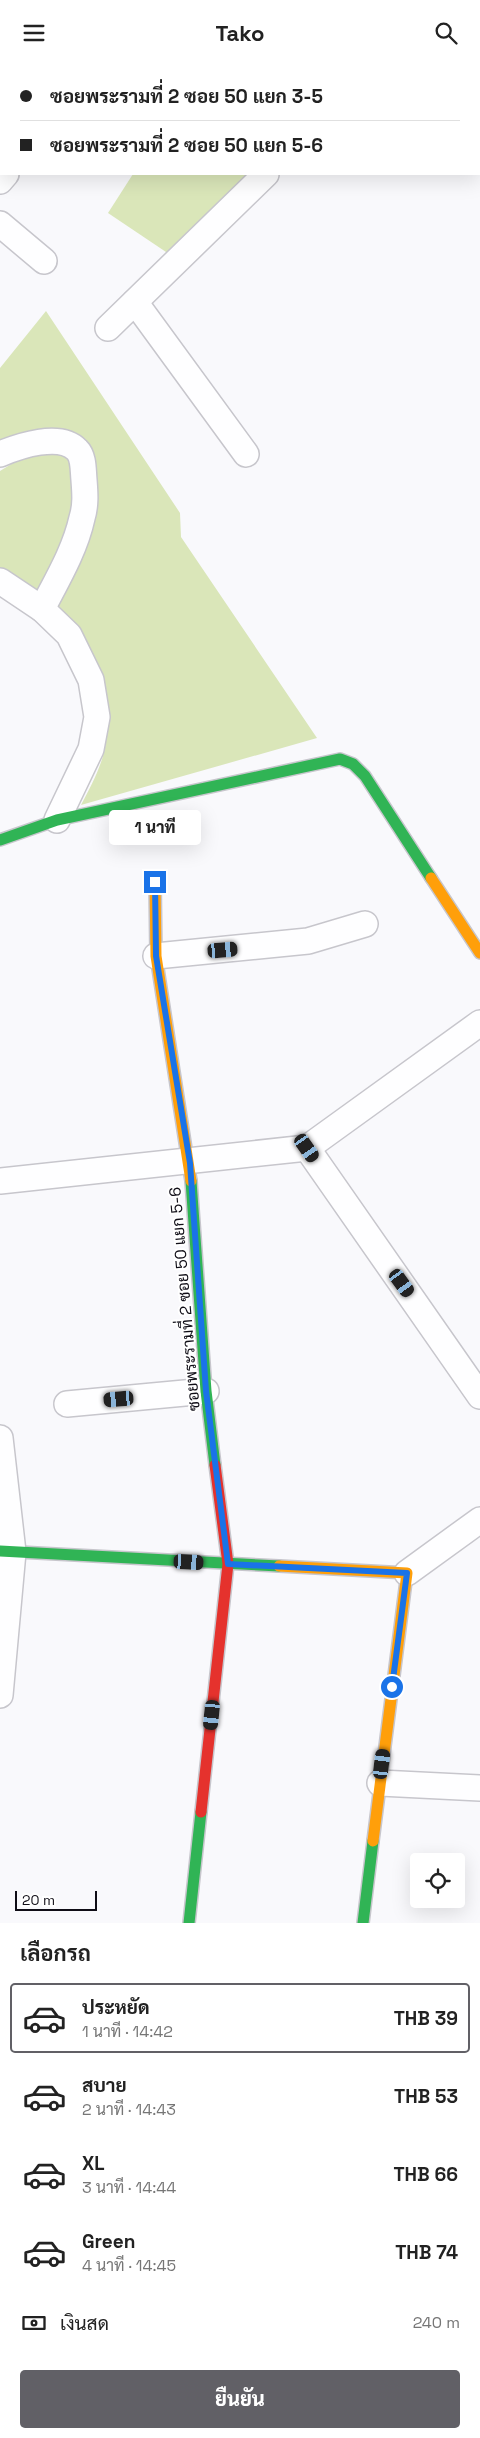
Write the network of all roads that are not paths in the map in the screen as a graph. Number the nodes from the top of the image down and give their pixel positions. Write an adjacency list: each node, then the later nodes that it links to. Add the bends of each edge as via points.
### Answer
1 (265, 175): 4 (street)
2 (0, 224): 3 (street)
3 (44, 261)
4 (135, 302): 5 (street); 7 (street)
5 (108, 328)
6 (0, 454): 9 (street, via 34,443 65,443 77,450 82,461 85,500 82,518 72,548)
7 (246, 454)
8 (0, 581): 9 (street)
9 (42, 609): 10 (street, via 68,635 91,680 97,717 91,749)
10 (57, 820): 11 (street); 14 (street, via 340,759 353,764 365,776)
11 (0, 840)
12 (155, 882): 15 (street, ซอยพระรามที่ 2 ซอย 50 แยก 5-6)
13 (365, 924): 15 (street, via 308,941)
14 (480, 953)
15 (156, 956): 18 (street, ซอยพระรามที่ 2 ซอย 50 แยก 5-6)
16 (480, 1023): 17 (street)
17 (307, 1148): 18 (street); 21 (street)
18 (190, 1163): 19 (street); 20 (street, ซอยพระรามที่ 2 ซอย 50 แยก 5-6)
19 (0, 1181)
20 (206, 1391): 22 (street); 26 (street, ซอยพระรามที่ 2 ซอย 50 แยก 5-6)
21 (480, 1396)
22 (67, 1404)
23 (0, 1438): 25 (street)
24 (480, 1521): 27 (street)
25 (6, 1552): 26 (street); 28 (street)
26 (228, 1564): 27 (street); 31 (street, ซอยพระรามที่ 2 ซอย 50 แยก 5-6)
27 (407, 1573): 29 (street)
28 (0, 1695)
29 (380, 1783): 30 (street); 32 (street)
30 (480, 1788)
31 (189, 1923)
32 (364, 1923)

